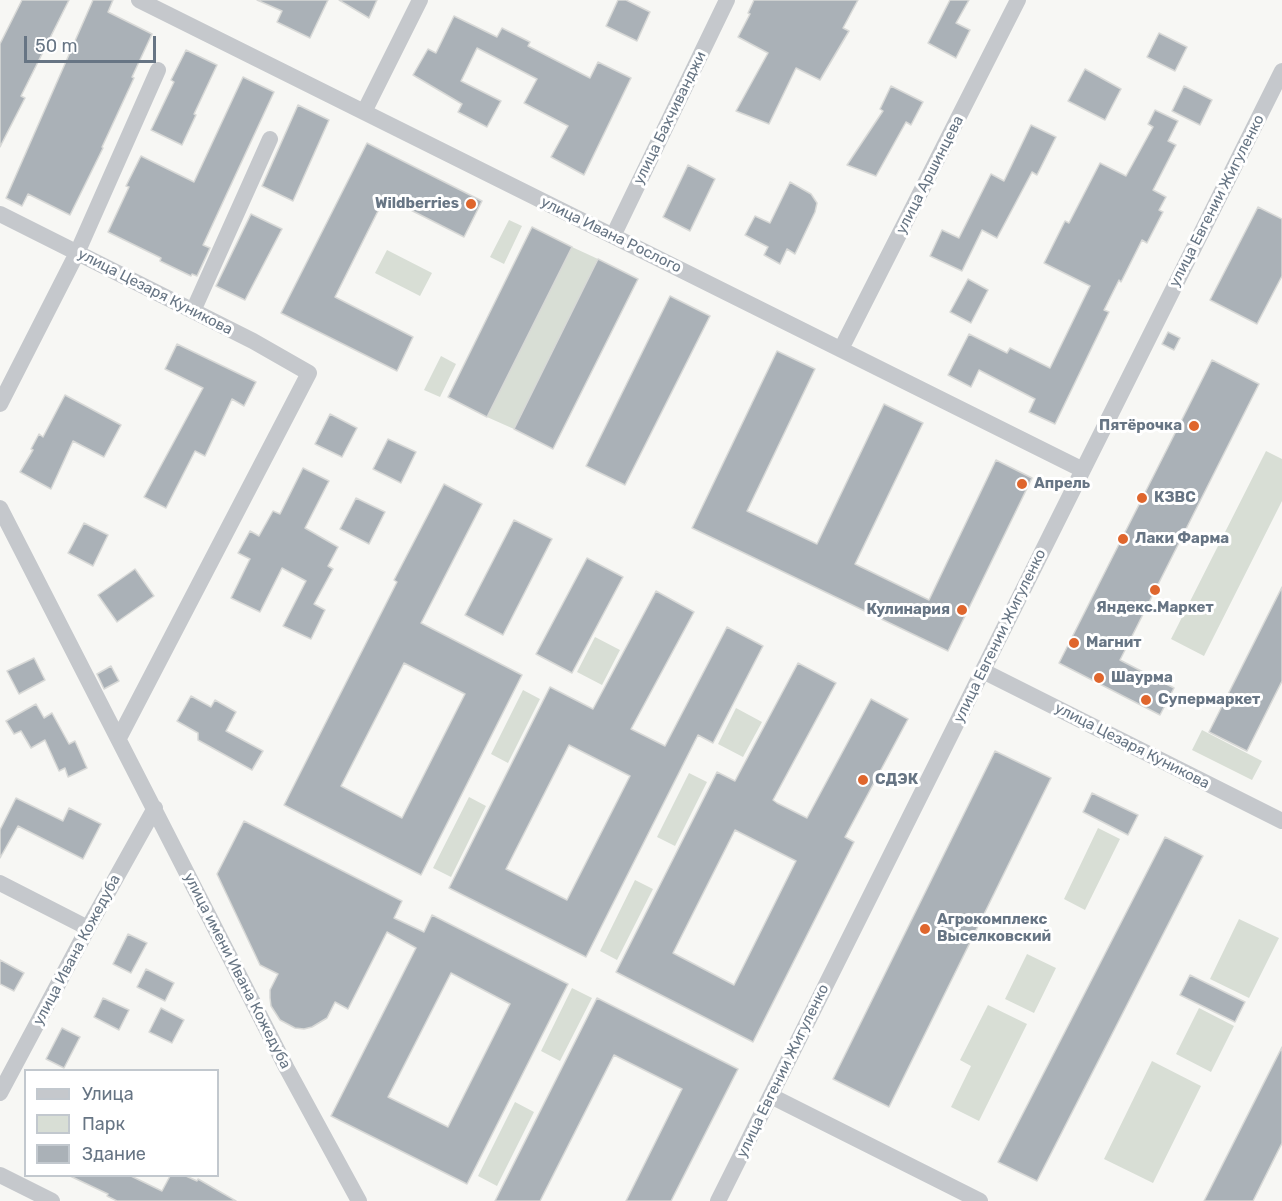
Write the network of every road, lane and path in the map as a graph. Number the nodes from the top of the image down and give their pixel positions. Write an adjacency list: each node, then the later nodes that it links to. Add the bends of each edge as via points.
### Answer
1 (140, 0): 7 (street, улица Ивана Рослого)
2 (420, 0): 7 (street)
3 (727, 0): 10 (street, улица Бахчиванджи)
4 (1018, 0): 13 (street, улица Аршинцева)
5 (158, 70): 11 (street)
6 (1282, 71): 15 (street, улица Евгении Жигуленко)
7 (364, 112): 10 (street, улица Ивана Рослого)
8 (270, 139): 12 (street)
9 (0, 214): 11 (street, улица Цезаря Куникова)
10 (613, 236): 13 (street, улица Ивана Рослого)
11 (77, 253): 12 (street, улица Цезаря Куникова); 14 (street)
12 (192, 311): 18 (street, улица Цезаря Куникова, via 309,373)
13 (841, 349): 15 (street, улица Ивана Рослого)
14 (0, 404)
15 (1083, 470): 17 (street, улица Евгении Жигуленко)
16 (0, 508): 18 (street, улица имени Ивана Кожедуба)
17 (983, 671): 20 (street, улица Цезаря Куникова); 24 (street, улица Евгении Жигуленко)
18 (119, 738): 19 (street, улица имени Ивана Кожедуба)
19 (154, 808): 22 (street, улица Ивана Кожедуба); 27 (street, улица имени Ивана Кожедуба)
20 (1282, 821)
21 (0, 883): 22 (street)
22 (88, 928): 23 (street, улица Ивана Кожедуба)
23 (0, 1093)
24 (771, 1096): 28 (street, улица Евгении Жигуленко); 29 (street)
25 (0, 1175): 26 (street)
26 (52, 1201)
27 (359, 1201)
28 (718, 1201)
29 (980, 1201)

